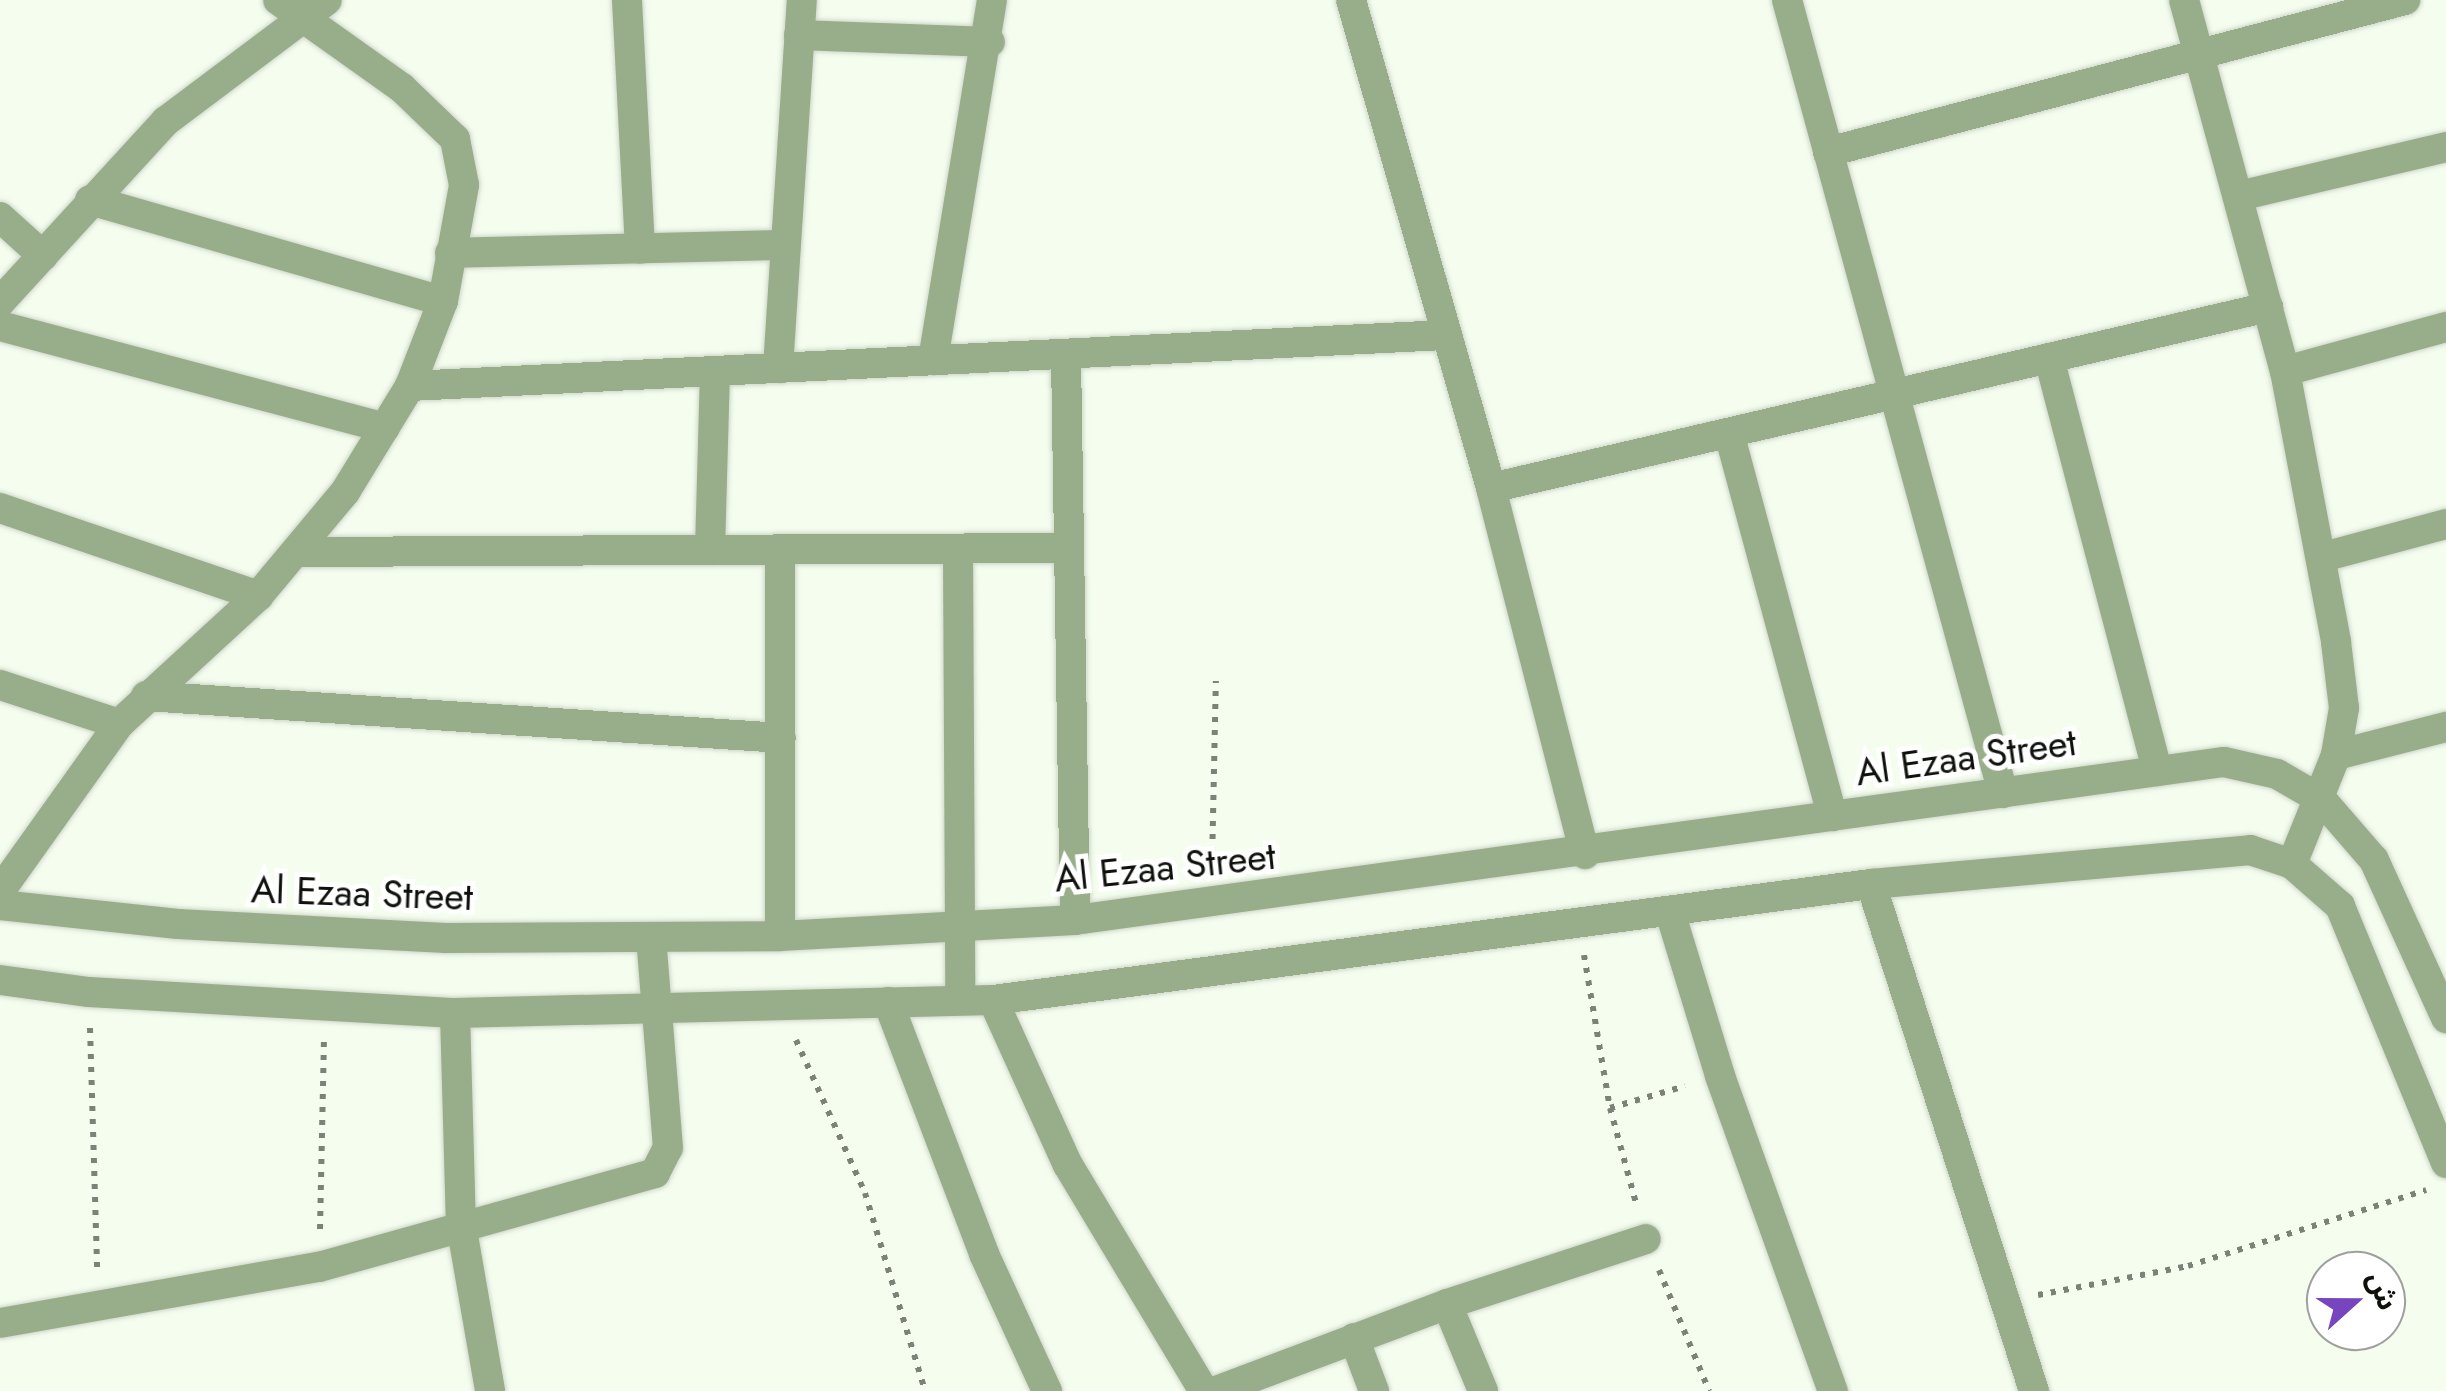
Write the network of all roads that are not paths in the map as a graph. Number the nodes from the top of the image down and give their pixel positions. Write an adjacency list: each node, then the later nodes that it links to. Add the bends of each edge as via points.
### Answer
1 (328, 0): 9 (street)
2 (627, 0): 19 (street)
3 (802, 0): 10 (street)
4 (992, 0): 11 (street)
5 (1351, 0): 27 (street)
6 (1786, 0): 14 (street)
7 (2184, 0): 12 (street)
8 (2405, 0): 12 (street)
9 (289, 9): 16 (street); 20 (street, via 402,88 454,139 464,185)
10 (800, 35): 11 (street); 18 (street)
11 (990, 42): 30 (street)
12 (2199, 54): 14 (street); 15 (street)
13 (2446, 147): 15 (street)
14 (1828, 152): 35 (street)
15 (2239, 196): 24 (street)
16 (90, 200): 21 (street); 22 (street)
17 (0, 216): 21 (street)
18 (786, 245): 19 (street); 31 (street)
19 (640, 250): 20 (street)
20 (450, 253): 22 (street)
21 (43, 256): 23 (street)
22 (443, 301): 34 (street)
23 (0, 302)
24 (2268, 307): 29 (street); 33 (street)
25 (0, 326): 36 (street)
26 (2446, 327): 33 (street)
27 (1447, 335): 28 (street); 38 (street)
28 (1066, 355): 30 (street); 41 (street)
29 (2049, 358): 35 (street); 54 (street)
30 (933, 360): 31 (street)
31 (778, 368): 32 (street)
32 (715, 371): 34 (street); 43 (street)
33 (2284, 371): 46 (street)
34 (410, 386): 36 (street)
35 (1894, 394): 37 (street); 55 (street)
36 (385, 428): 45 (street)
37 (1729, 434): 38 (street); 57 (street)
38 (1491, 488): 58 (street)
39 (0, 508): 47 (street)
40 (2446, 524): 46 (street)
41 (1069, 548): 42 (street); 64 (street)
42 (958, 549): 44 (street); 65 (street)
43 (710, 550): 44 (street); 45 (street)
44 (780, 550): 52 (street)
45 (298, 552): 47 (street)
46 (2323, 557): 53 (street, via 2344,708)
47 (258, 596): 49 (street)
48 (0, 685): 50 (street)
49 (146, 696): 50 (street); 52 (street)
50 (119, 724): 61 (street)
51 (2446, 727): 53 (street)
52 (781, 738): 66 (street)
53 (2336, 755): 56 (street)
54 (2157, 771): 55 (street, Al Ezaa Street); 56 (street, Al Ezaa Street, via 2224,762 2276,774)
55 (2003, 792): 57 (street, Al Ezaa Street)
56 (2322, 800): 59 (street); 74 (street, Al Ezaa Street, via 2374,860)
57 (1832, 816): 58 (street, Al Ezaa Street)
58 (1585, 854): 64 (street, Al Ezaa Street)
59 (2292, 864): 60 (street, via 2250,850 2206,850); 75 (street, via 2340,906)
60 (1871, 884): 63 (street); 88 (street)
61 (0, 891)
62 (0, 905): 67 (street, Al Ezaa Street, via 327,933)
63 (1670, 912): 70 (street); 87 (street, via 1720,1076)
64 (1075, 920): 65 (street, Al Ezaa Street)
65 (960, 923): 66 (street, Al Ezaa Street); 69 (street)
66 (780, 936): 67 (street, Al Ezaa Street)
67 (651, 938): 72 (street)
68 (0, 980): 73 (street, via 89,992)
69 (960, 999): 70 (street); 71 (street)
70 (993, 1000): 83 (street, via 1068,1165)
71 (888, 1002): 72 (street); 82 (street, via 984,1254)
72 (652, 1007): 73 (street); 76 (street, via 668,1148 663,1167)
73 (454, 1013): 76 (street)
74 (2446, 1018)
75 (2446, 1163)
76 (461, 1224): 79 (street, via 319,1268); 81 (street)
77 (1646, 1239): 78 (street)
78 (1447, 1304): 80 (street); 86 (street)
79 (0, 1323)
80 (1354, 1338): 84 (street); 85 (street)
81 (490, 1391)
82 (1047, 1391)
83 (1204, 1391)
84 (1216, 1391)
85 (1374, 1391)
86 (1483, 1391)
87 (1833, 1391)
88 (2034, 1391)

